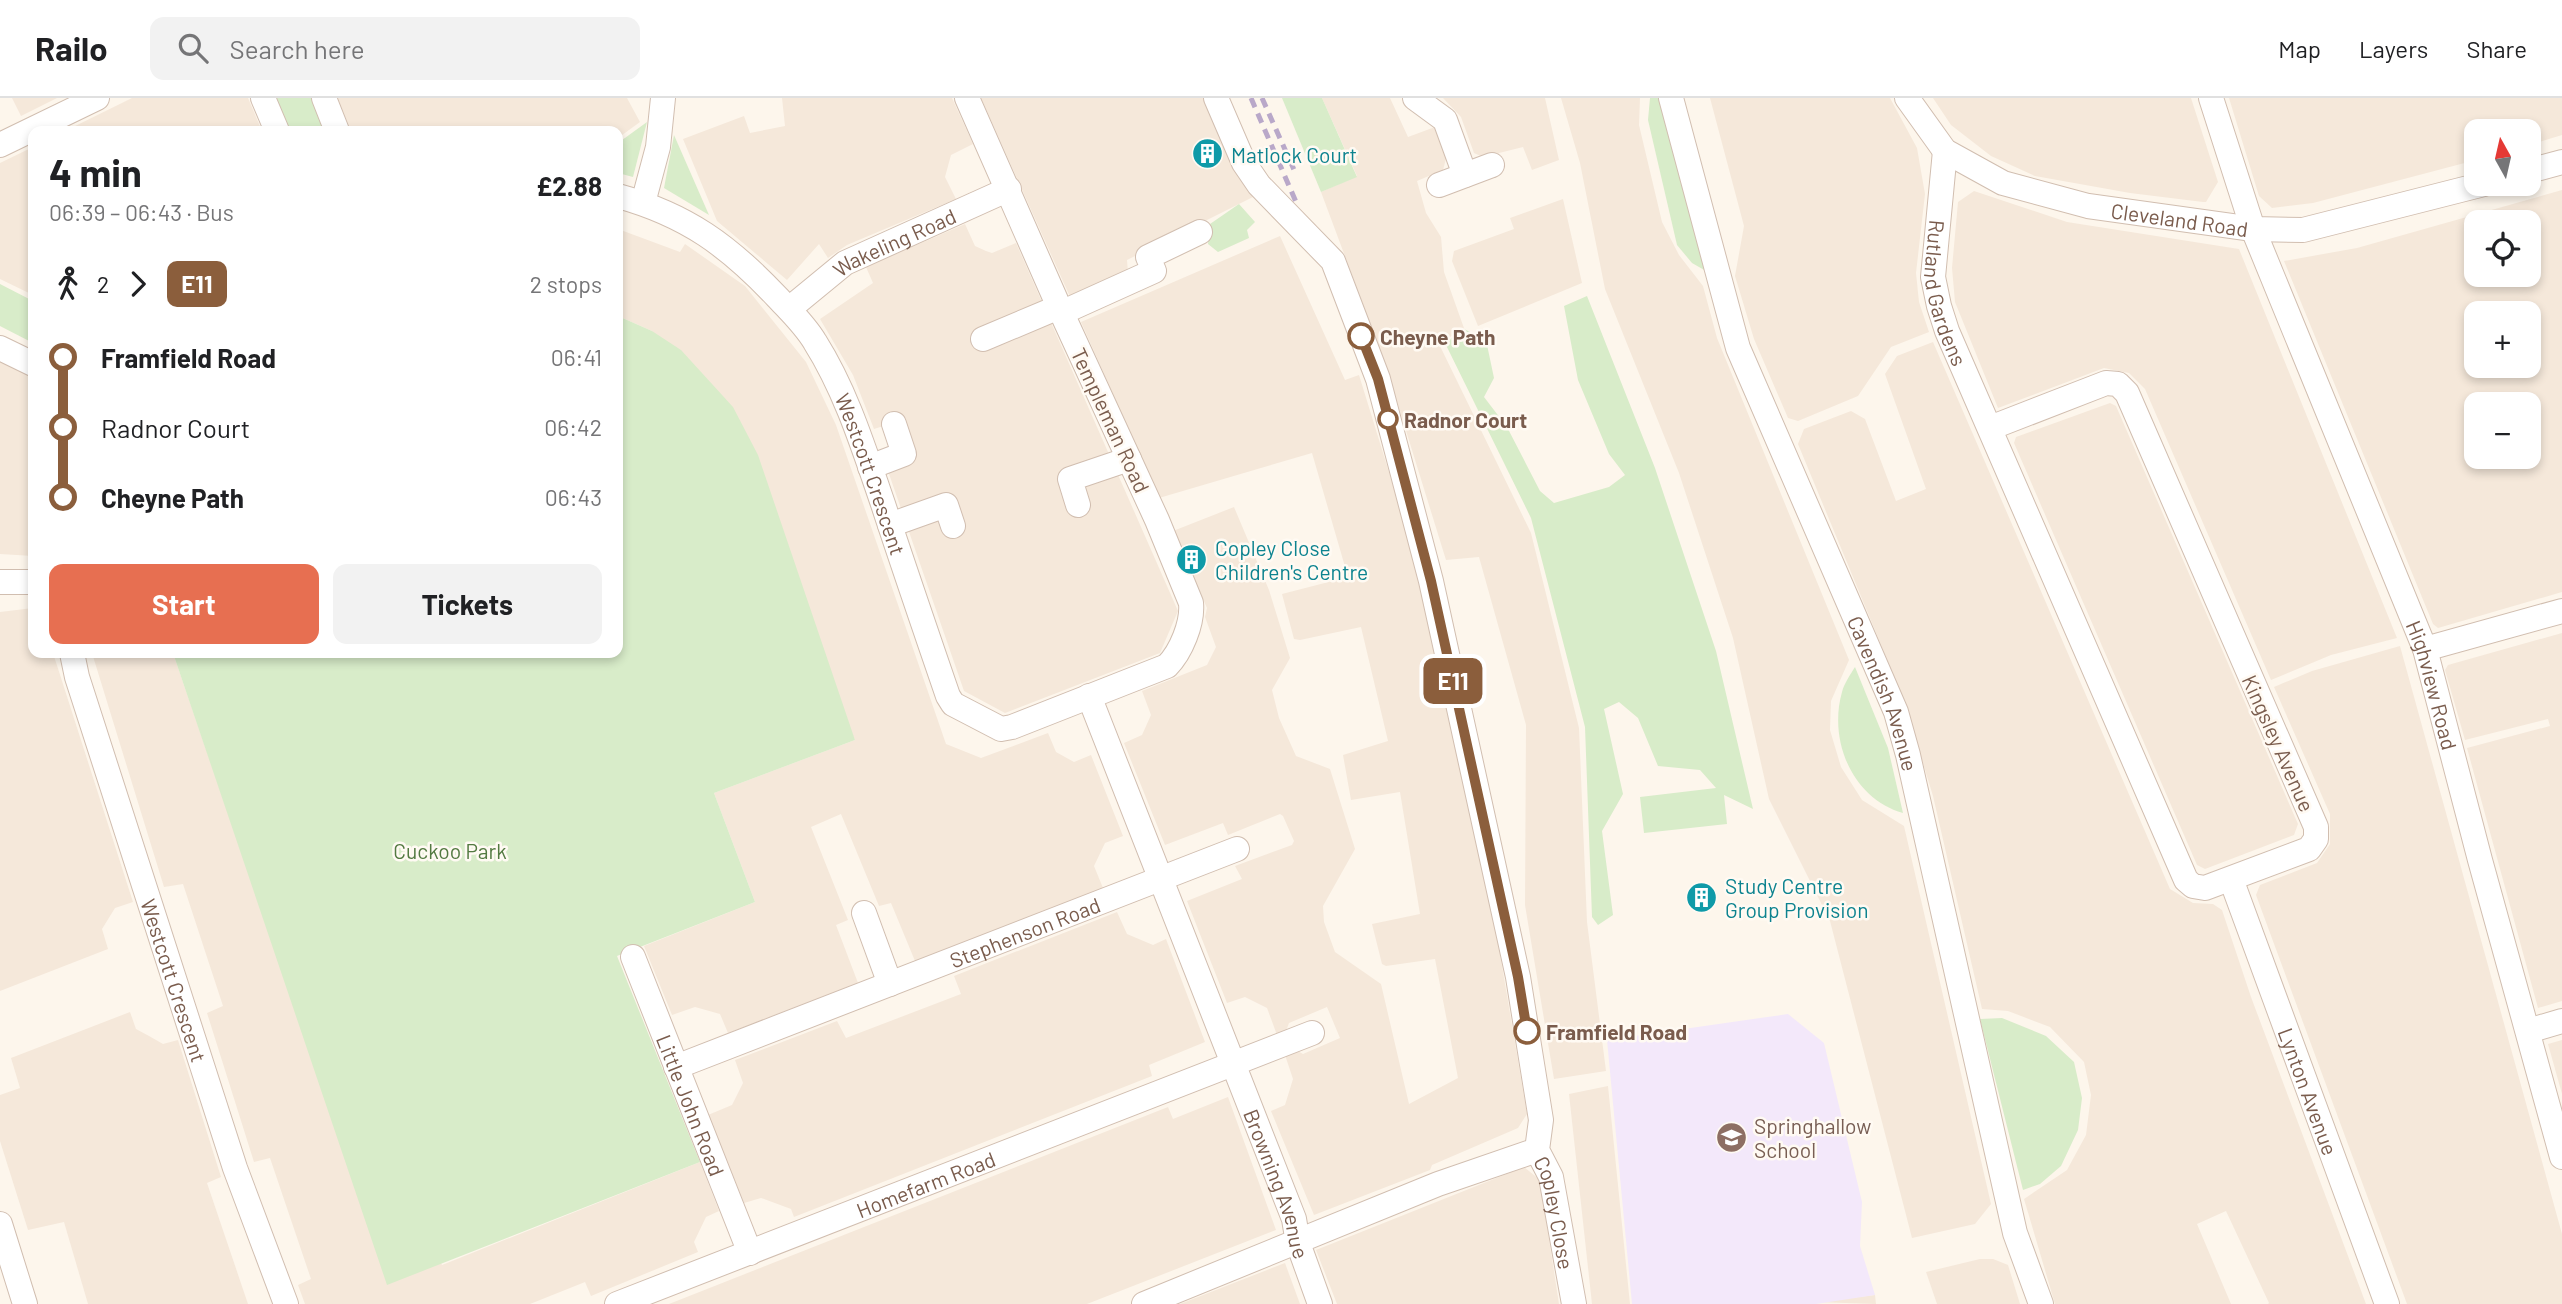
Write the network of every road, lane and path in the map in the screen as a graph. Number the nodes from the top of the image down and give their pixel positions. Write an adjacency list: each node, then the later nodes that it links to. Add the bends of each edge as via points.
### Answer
1 (97, 98): 11 (street)
2 (263, 98): 12 (street)
3 (324, 98): 13 (street)
4 (663, 98): 25 (street, via 658,147)
5 (967, 98): 23 (street, Templeman Road)
6 (1216, 98): 57 (street, Copley Close, via 1244,163 1259,185 1333,261 1378,379 1431,581 1518,977 1541,1121)
7 (1415, 98): 20 (street, via 1445,120)
8 (1671, 98): 69 (street, Cavendish Avenue, via 1738,348 1896,712 2015,1233)
9 (1907, 98): 16 (street, Cleveland Road)
10 (2211, 98): 26 (street, Highview Road)
11 (39, 126)
12 (275, 126)
13 (335, 126)
14 (28, 131): 15 (street)
15 (0, 145)
16 (1945, 151): 26 (street, Cleveland Road, via 2003,183 2088,206); 34 (street, Rutland Gardens, via 1933,276 1947,331)
17 (2562, 162): 19 (street)
18 (1492, 165): 20 (street)
19 (2541, 168)
20 (1465, 175): 21 (street)
21 (1439, 185)
22 (2464, 189): 26 (street, Cleveland Road, via 2303,230)
23 (1009, 190): 28 (street, Wakeling Road, via 845,263); 29 (street, Templeman Road)
24 (623, 197): 25 (street, Westcott Crescent)
25 (643, 203): 28 (street, Westcott Crescent, via 723,245)
26 (2253, 229): 43 (street, Highview Road)
27 (1200, 232): 29 (street, via 1147,257 1154,271)
28 (789, 309): 36 (street, Westcott Crescent, via 815,340 834,377)
29 (1060, 310): 30 (street); 35 (street, Templeman Road)
30 (983, 339)
31 (0, 348): 32 (street)
32 (28, 362)
33 (894, 424): 36 (street, via 904,454)
34 (1990, 428): 48 (street, Kingsley Avenue, via 2186,880 2205,888); 48 (street, Kingsley Avenue, via 2106,383 2118,384 2127,393 2316,827 2316,839 2309,849)
35 (1129, 460): 37 (street, via 1070,479); 45 (street, Templeman Road, via 1191,603 1192,615 1175,658 1167,666)
36 (870, 467): 38 (street, Westcott Crescent)
37 (1078, 505)
38 (890, 525): 39 (street, via 946,505); 45 (street, Westcott Crescent, via 953,704 1001,729)
39 (953, 526)
40 (0, 582): 41 (street)
41 (28, 582)
42 (2562, 611): 43 (street)
43 (2425, 649): 53 (street, Highview Road)
44 (73, 658): 64 (street, Westcott Crescent, via 231,1155)
45 (1089, 696): 47 (street, Browning Avenue)
46 (1237, 849): 47 (street)
47 (1161, 878): 51 (street, Stephenson Road); 55 (street, Browning Avenue)
48 (2231, 879): 70 (street, Lynton Avenue)
49 (864, 913): 51 (street)
50 (633, 957): 56 (street, Little John Road)
51 (890, 984): 56 (street, Stephenson Road)
52 (2562, 1021): 53 (street)
53 (2528, 1031): 58 (street, Highview Road)
54 (1312, 1033): 55 (street)
55 (1234, 1064): 60 (street, Browning Avenue, via 1294,1219); 61 (street, Homefarm Road)
56 (676, 1067): 61 (street, Little John Road)
57 (1537, 1150): 60 (street, via 1438,1184); 68 (street, Copley Close, via 1551,1177)
58 (2562, 1157)
59 (0, 1224): 62 (street)
60 (1298, 1243): 66 (street); 67 (street, Browning Avenue)
61 (750, 1252): 65 (street, Homefarm Road)
62 (4, 1255): 63 (street)
63 (25, 1304)
64 (286, 1304)
65 (617, 1304)
66 (1144, 1304)
67 (1320, 1304)
68 (1574, 1304)
69 (2041, 1304)
70 (2387, 1304)

